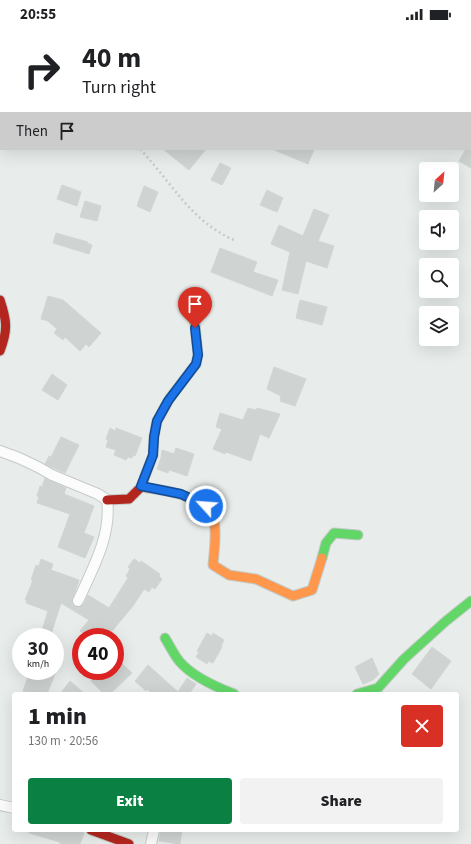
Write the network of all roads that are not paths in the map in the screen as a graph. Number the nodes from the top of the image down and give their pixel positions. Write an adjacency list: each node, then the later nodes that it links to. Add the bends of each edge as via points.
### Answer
1 (0, 300): 3 (street, via 7,320 6,336)
2 (194, 314): 5 (street, via 198,355 196,364 168,401 157,421 153,455)
3 (0, 351)
4 (0, 451): 6 (street)
5 (141, 486): 6 (street, via 129,499); 7 (street, via 181,494 206,506 213,519 213,565 229,575 256,579 293,596 312,590 326,543 334,533)
6 (107, 500): 9 (street, via 109,513 105,533)
7 (358, 535)
8 (471, 601): 12 (street, via 404,659 378,688)
9 (78, 602)
10 (165, 638): 11 (street, via 182,664)
11 (229, 692)
12 (363, 692)
13 (0, 805): 14 (street)
14 (12, 808)
15 (96, 832): 17 (street)
16 (154, 832): 18 (street)
17 (128, 844)
18 (151, 844)

